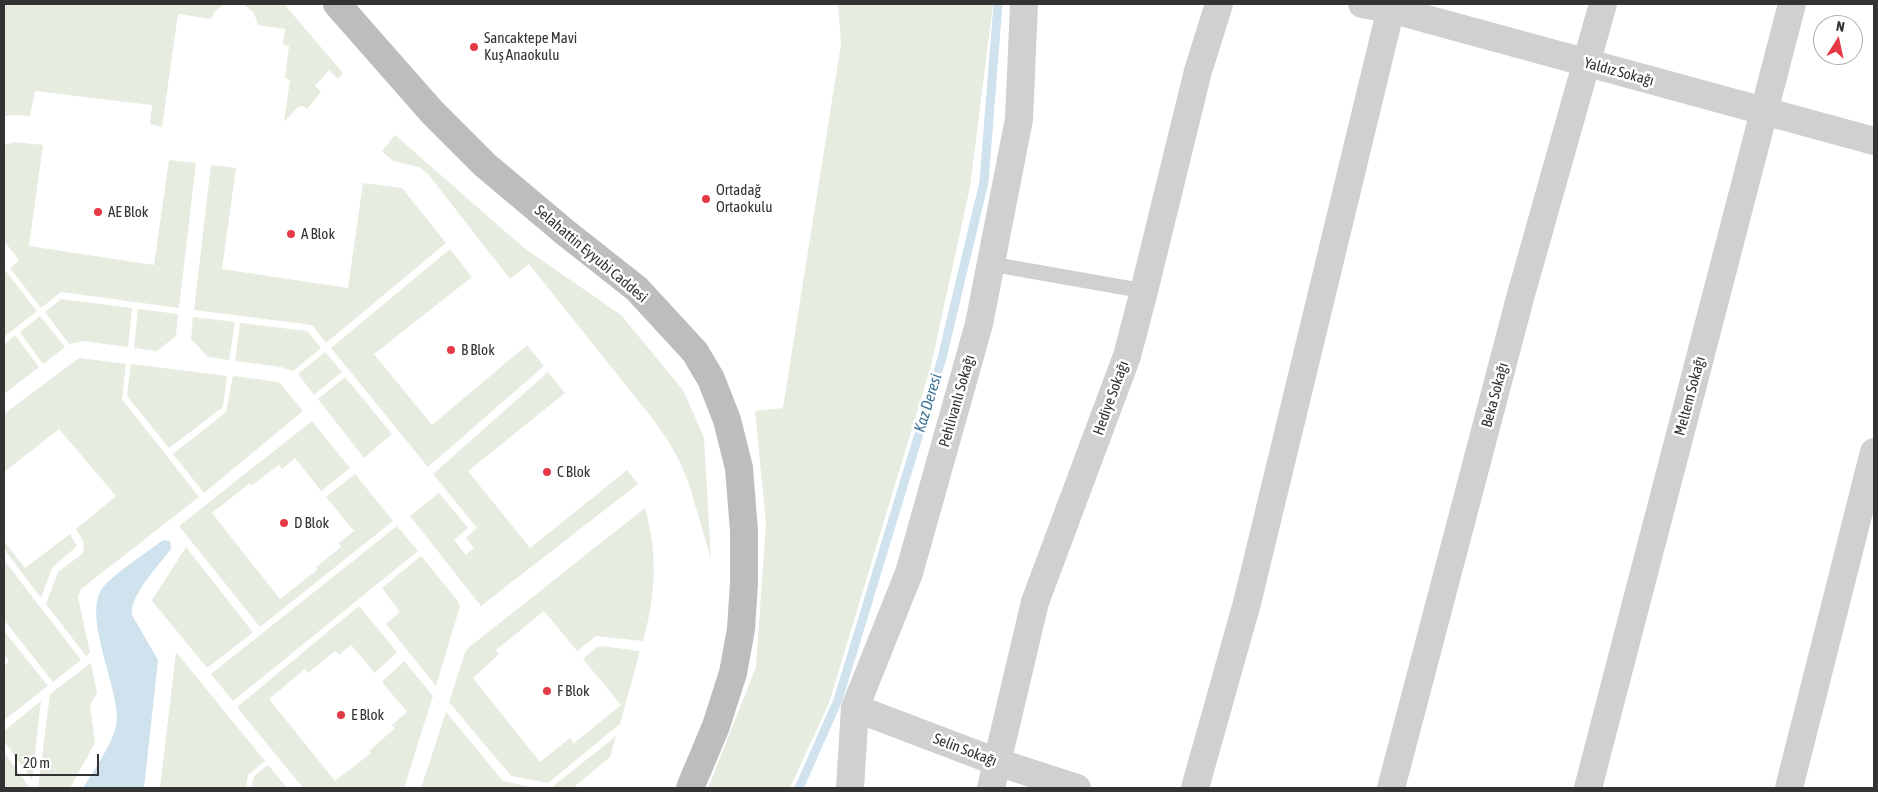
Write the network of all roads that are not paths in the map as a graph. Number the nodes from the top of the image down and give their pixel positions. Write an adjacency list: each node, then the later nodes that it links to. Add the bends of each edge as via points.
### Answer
1 (337, 4): 16 (main road, Selahattin Eyyubi Caddesi, via 432,112 485,164 637,289 695,352 711,379 727,420 739,468 744,592 742,630 733,673 716,726)
2 (1024, 4): 11 (street, Pehlivanlı Sokağı, via 1019,119)
3 (1219, 4): 12 (street, Hediye Sokağı, via 1198,71)
4 (1362, 4): 7 (street, Yaldız Sokağı)
5 (1603, 4): 8 (street, Beka Sokağı)
6 (1792, 4): 9 (street, Meltem Sokağı)
7 (1391, 7): 8 (street, Yaldız Sokağı); 20 (street, via 1247,604)
8 (1586, 63): 9 (street, Yaldız Sokağı); 21 (street, Beka Sokağı)
9 (1764, 112): 10 (street, Yaldız Sokağı); 22 (street, Meltem Sokağı)
10 (1874, 141)
11 (990, 264): 12 (lane); 14 (street, Pehlivanlı Sokağı, via 978,324 909,573)
12 (1144, 291): 15 (street, Hediye Sokağı, via 1126,356 1035,602)
13 (1874, 452): 23 (street)
14 (855, 708): 15 (street, Selin Sokağı); 17 (street, Pehlivanlı Sokağı)
15 (997, 762): 18 (street, Hediye Sokağı); 19 (street, Selin Sokağı)
16 (690, 788)
17 (850, 788)
18 (991, 788)
19 (1077, 788)
20 (1195, 788)
21 (1391, 788)
22 (1588, 788)
23 (1789, 788)

